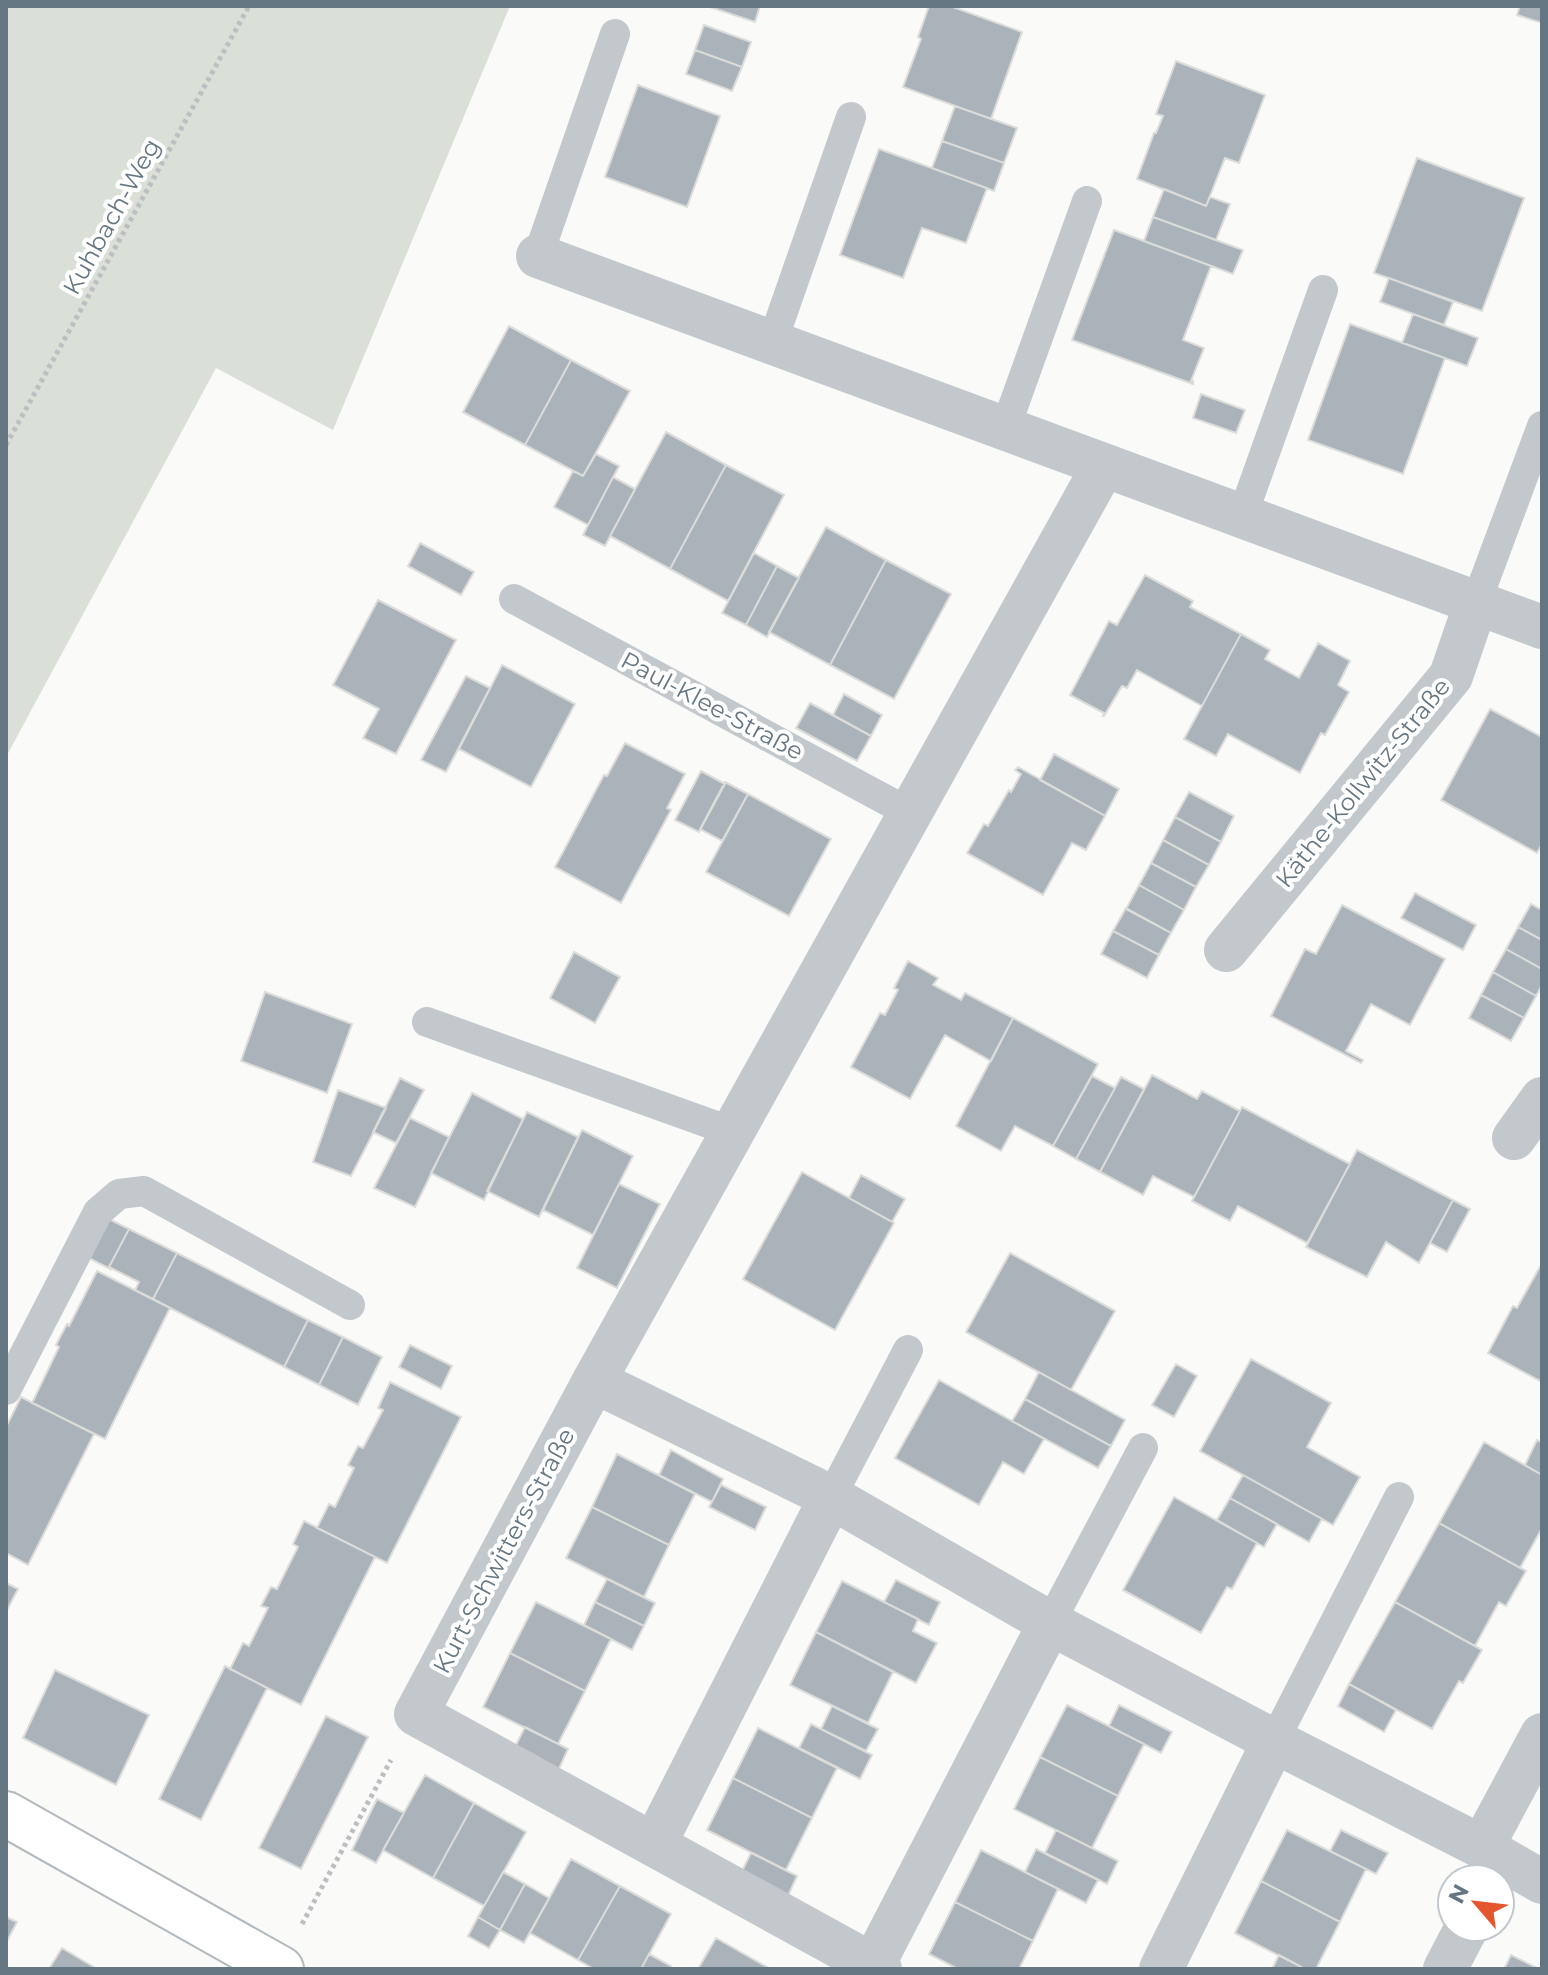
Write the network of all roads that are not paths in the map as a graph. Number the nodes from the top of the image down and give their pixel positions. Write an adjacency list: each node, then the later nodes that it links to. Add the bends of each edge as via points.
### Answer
1 (615, 34): 4 (lane)
2 (851, 117): 6 (lane)
3 (1087, 201): 8 (lane)
4 (538, 256): 6 (street)
5 (1323, 290): 10 (lane)
6 (772, 343): 8 (street)
7 (1542, 426): 12 (lane, Käthe-Kollwitz-Straße)
8 (1005, 429): 9 (street)
9 (1104, 465): 10 (street); 14 (street)
10 (1242, 517): 12 (street)
11 (514, 599): 14 (lane, Paul-Klee-Straße)
12 (1476, 603): 13 (street); 15 (street, Käthe-Kollwitz-Straße, via 1451,676)
13 (1542, 627)
14 (910, 813): 18 (street)
15 (1226, 950)
16 (427, 1022): 18 (lane)
17 (1542, 1099): 19 (street)
18 (733, 1132): 22 (street)
19 (1514, 1138)
20 (350, 1305): 23 (lane, via 144,1191 119,1194 98,1212)
21 (908, 1350): 25 (lane)
22 (594, 1381): 25 (street); 31 (street, Kurt-Schwitters-Straße, via 416,1714)
23 (6, 1390)
24 (1143, 1448): 27 (lane)
25 (831, 1497): 27 (street); 31 (street)
26 (1399, 1497): 29 (lane)
27 (1050, 1623): 29 (street); 35 (street)
28 (1542, 1735): 32 (street)
29 (1274, 1741): 32 (street); 37 (street)
30 (6, 1814): 36 (street)
31 (654, 1845): 35 (street)
32 (1491, 1862): 33 (street)
33 (1542, 1882)
34 (1459, 1943): 38 (street)
35 (877, 1967)
36 (280, 1968)
37 (1161, 1969)
38 (1445, 1969)

